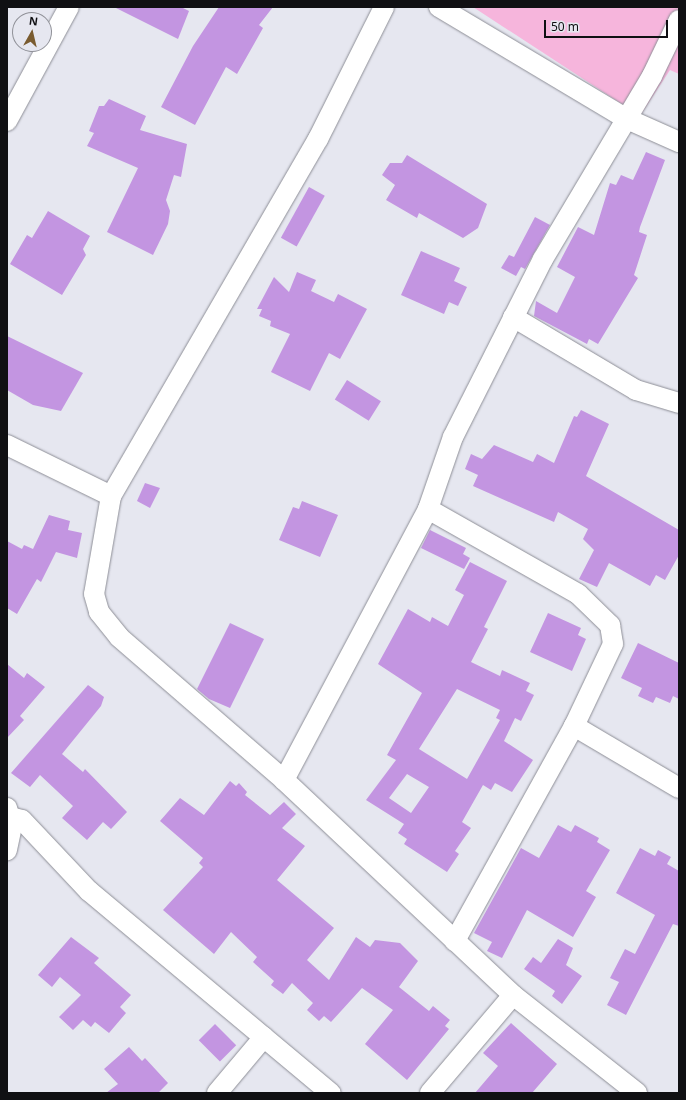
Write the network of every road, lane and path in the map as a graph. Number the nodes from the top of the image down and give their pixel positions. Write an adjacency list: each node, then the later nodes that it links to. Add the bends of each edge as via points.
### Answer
1 (69, 7): 6 (street)
2 (384, 7): 11 (street, via 318,139)
3 (439, 7): 5 (street)
4 (679, 20): 5 (street)
5 (625, 118): 7 (street); 8 (street)
6 (7, 121)
7 (679, 142)
8 (513, 318): 9 (street, via 636,390); 12 (street, via 452,437)
9 (679, 403)
10 (7, 445): 11 (street)
11 (111, 496): 14 (street, via 95,572 94,594 99,612 119,637)
12 (428, 510): 13 (street, via 560,581 596,609 610,625 613,644); 14 (street)
13 (574, 726): 15 (street); 18 (street)
14 (284, 780): 18 (street)
15 (679, 788)
16 (9, 812): 17 (street); 20 (street, via 22,820 89,891)
17 (7, 850)
18 (455, 941): 19 (street)
19 (513, 995): 23 (street); 24 (street)
20 (264, 1037): 21 (street); 22 (street)
21 (217, 1093)
22 (331, 1093)
23 (430, 1093)
24 (637, 1093)

